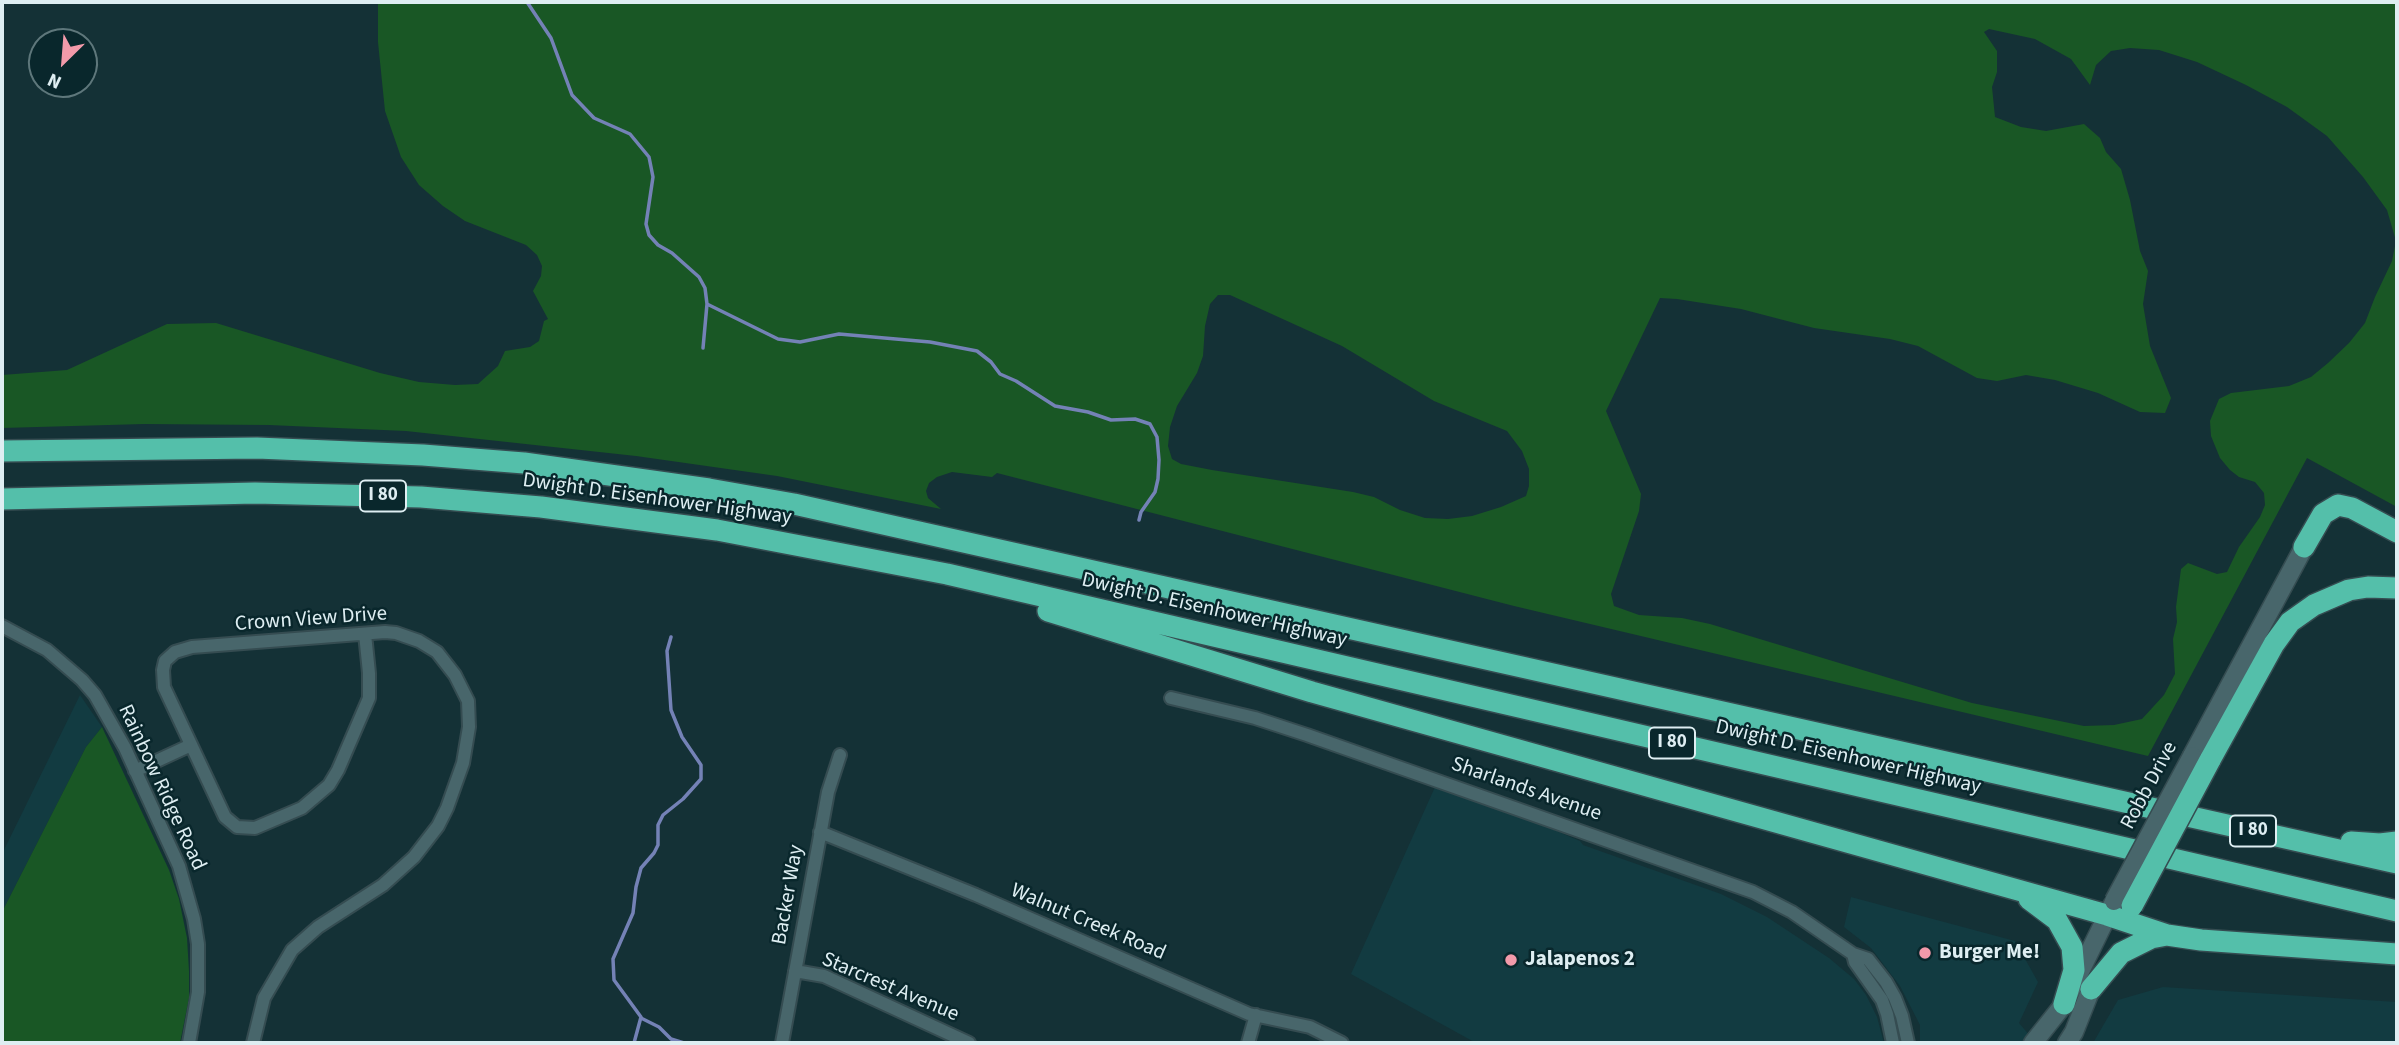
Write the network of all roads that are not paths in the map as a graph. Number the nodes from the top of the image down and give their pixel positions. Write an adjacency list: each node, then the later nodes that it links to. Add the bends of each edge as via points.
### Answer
1 (2, 450): 14 (highway, Dwight D. Eisenhower Highway / I 80, via 257,448 422,455 524,463 709,489 807,506)
2 (2, 499): 5 (highway, Dwight D. Eisenhower Highway / I 80, via 268,493 488,501 717,530)
3 (2397, 532): 4 (highway, via 2338,505 2323,514)
4 (2304, 547): 12 (main road, Robb Drive)
5 (947, 574): 18 (highway, via 1032,606 1312,692); 20 (highway, Dwight D. Eisenhower Highway / I 80)
6 (2397, 588): 12 (highway, via 2350,590 2314,605 2290,622)
7 (2, 626): 13 (street, Rainbow Ridge Road, via 47,650 82,680 109,718)
8 (365, 634): 10 (street, Crown View Drive, via 175,652 165,662 162,677); 10 (street, via 369,698 334,777 302,808 255,828 237,827 225,817); 29 (street, Crown View Drive, via 407,636 429,646 448,664 468,701 463,763 447,808 414,857 383,886 318,927 292,950 264,998)
9 (1171, 698): 22 (street, Sharlands Avenue, via 1307,735 1714,876 1785,908)
10 (191, 745): 13 (street)
11 (841, 755): 15 (street, Backer Way)
12 (2201, 758): 19 (highway, bridge)
13 (135, 771): 28 (street, Rainbow Ridge Road, via 179,866 194,919 198,992)
14 (2109, 799): 16 (highway, via 2143,796 2357,843); 17 (highway, Dwight D. Eisenhower Highway / I 80)
15 (820, 832): 24 (street, Backer Way); 27 (street, Walnut Creek Road)
16 (2397, 842)
17 (2397, 863)
18 (1998, 886): 19 (highway); 26 (highway, via 2049,912 2069,938 2074,970)
19 (2119, 911): 21 (highway); 25 (highway); 26 (main road)
20 (2397, 911)
21 (2166, 935): 23 (highway); 25 (highway, via 2151,937 2121,953)
22 (1853, 954): 34 (street, Sharlands Avenue, via 1885,1007); 35 (street, Sharlands Avenue, via 1868,959 1886,982 1902,1016)
23 (2397, 954)
24 (795, 971): 30 (street, Backer Way); 31 (street, Starcrest Avenue, via 824,976)
25 (2091, 989): 37 (main road)
26 (2064, 1004): 36 (main road)
27 (1256, 1015): 32 (street); 33 (street, Walnut Creek Road, via 1310,1027)
28 (189, 1043)
29 (253, 1043)
30 (782, 1043)
31 (969, 1043)
32 (1248, 1043)
33 (1342, 1043)
34 (1893, 1043)
35 (1908, 1043)
36 (2033, 1043)
37 (2067, 1043)

